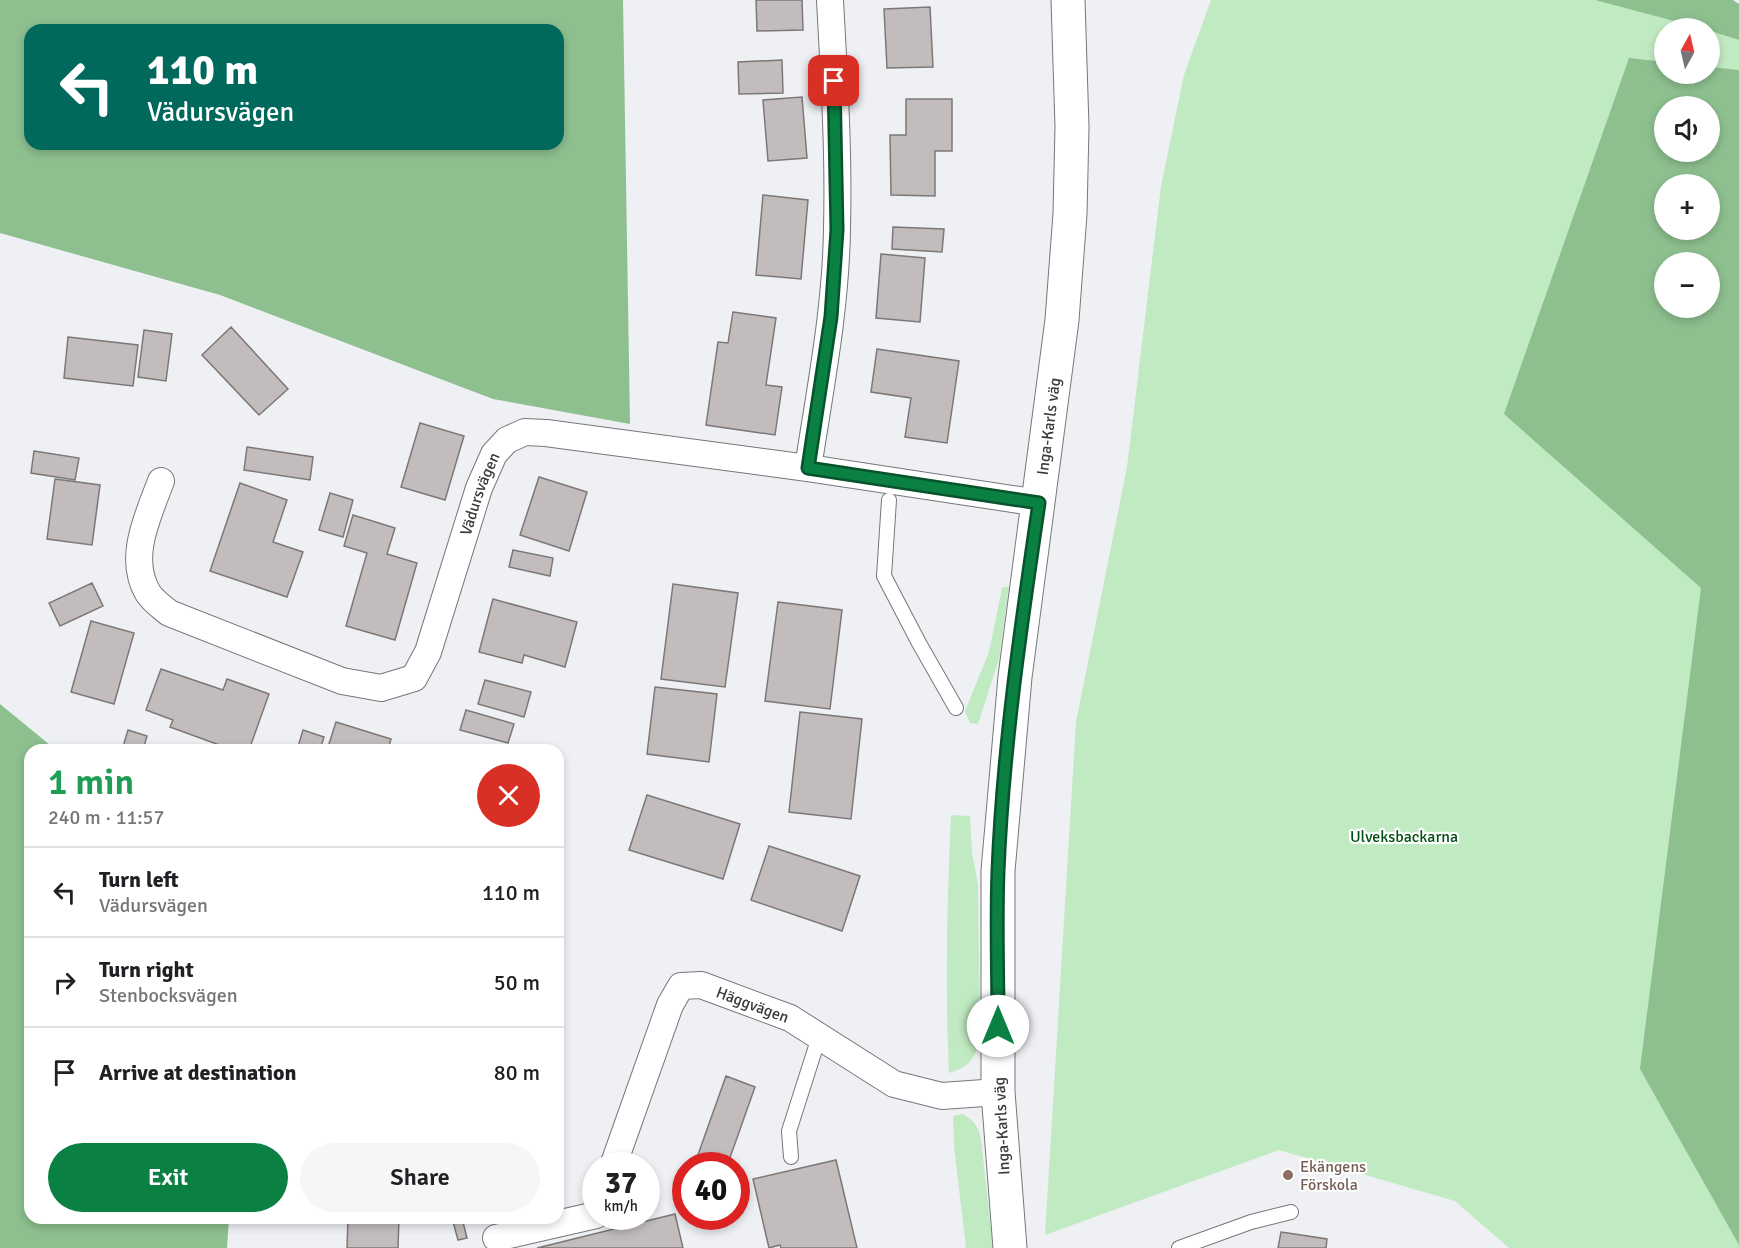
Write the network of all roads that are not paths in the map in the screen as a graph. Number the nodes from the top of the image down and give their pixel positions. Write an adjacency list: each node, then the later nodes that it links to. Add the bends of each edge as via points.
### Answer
1 (830, 0): 3 (street, via 837,230 831,317)
2 (1068, 0): 6 (street, Inga-Karls väg, via 1070,214 1062,320)
3 (808, 468): 4 (street, Vädursvägen, via 546,433 525,432 507,440 494,454 479,488 428,652 414,678 381,688 342,681 169,613 149,595 140,575 140,538); 6 (street, Vädursvägen)
4 (161, 481)
5 (889, 500): 7 (lane, via 884,576)
6 (1039, 503): 9 (street, Inga-Karls väg, via 1015,677 998,871)
7 (956, 708)
8 (819, 1037): 9 (street, Häggvägen, via 894,1084 942,1096); 10 (street, Häggvägen, via 790,1018 701,985 681,986 670,1005); 11 (lane, via 789,1131)
9 (998, 1092): 17 (street, Inga-Karls väg)
10 (619, 1152)
11 (791, 1157)
12 (1291, 1212): 18 (lane)
13 (582, 1218): 14 (street)
14 (564, 1222)
15 (557, 1224): 16 (street)
16 (496, 1238)
17 (1010, 1248)
18 (1179, 1248)

